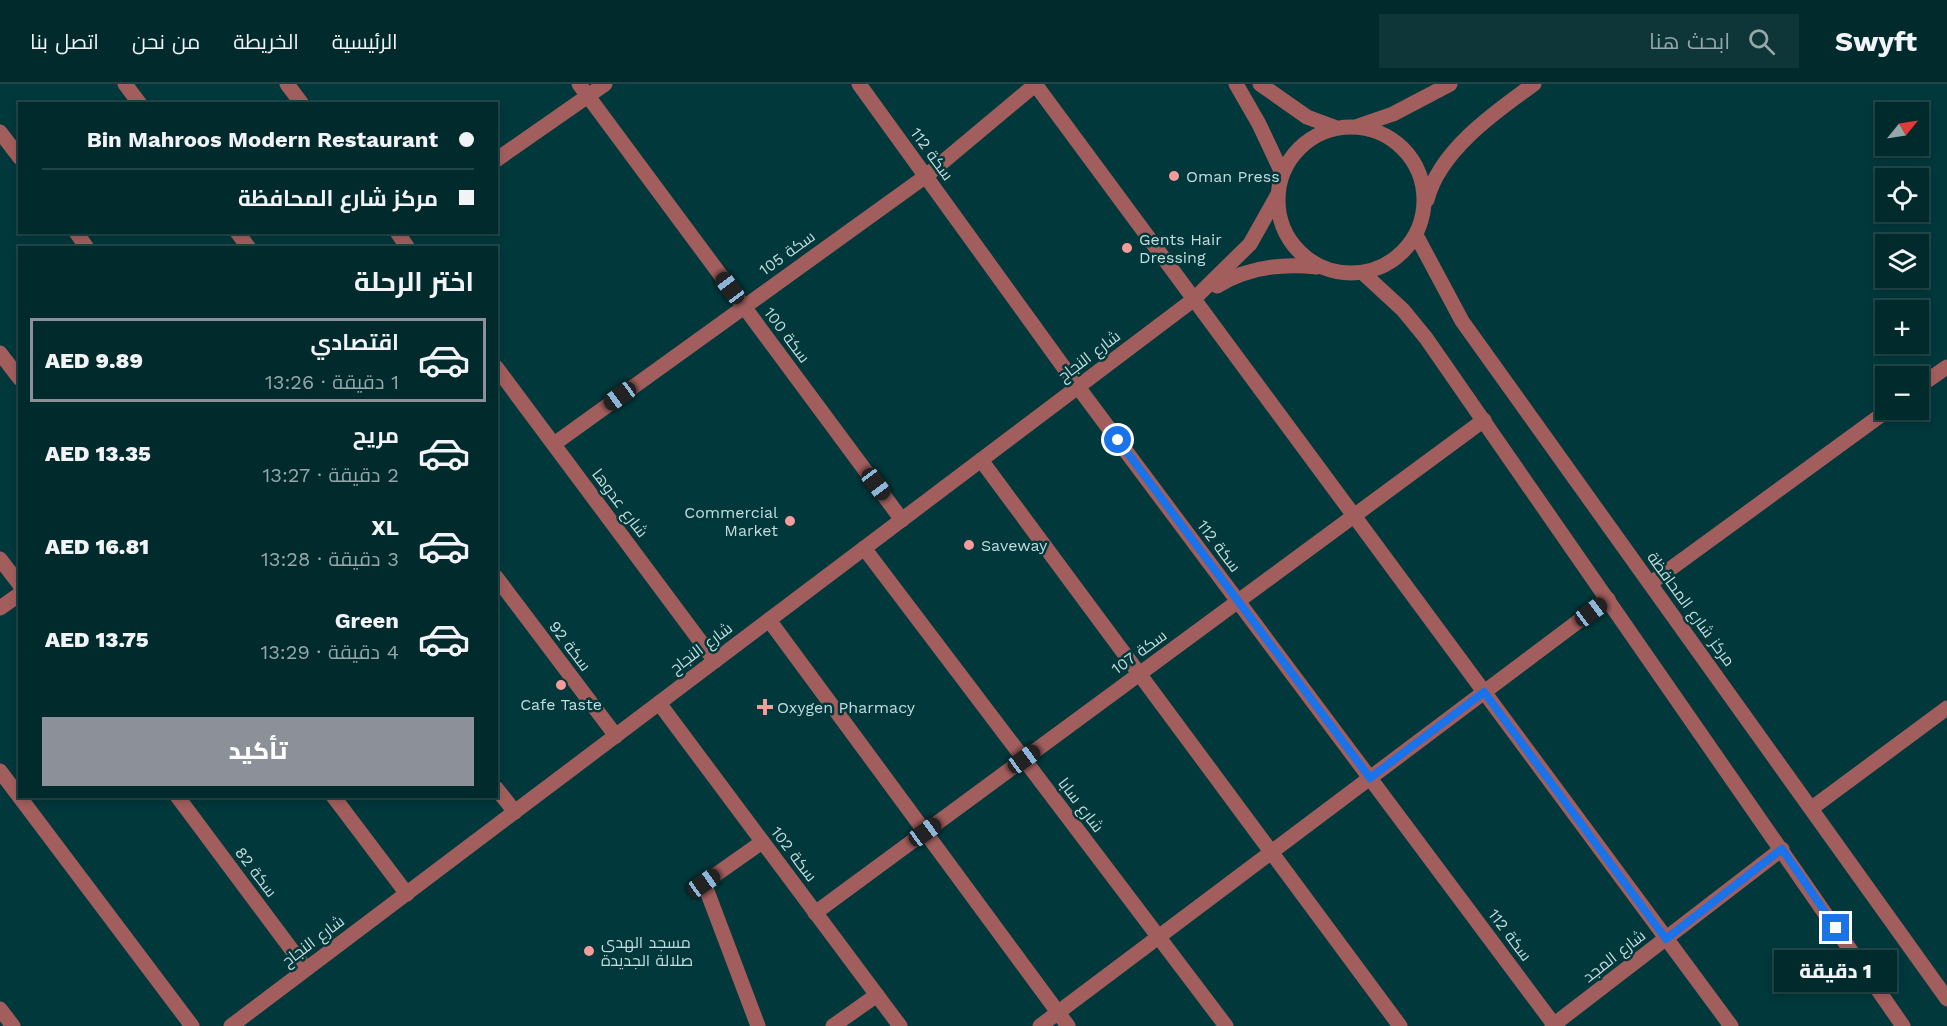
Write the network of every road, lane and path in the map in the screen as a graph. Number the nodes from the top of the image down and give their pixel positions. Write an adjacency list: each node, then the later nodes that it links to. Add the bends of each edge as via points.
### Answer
1 (126, 84): 12 (street)
2 (287, 84): 13 (street)
3 (579, 84): 11 (street, سكة 100)
4 (605, 84): 11 (street)
5 (860, 84): 20 (street, سكة 112)
6 (1035, 84): 20 (street, سكة 105); 26 (street)
7 (1236, 84): 19 (street)
8 (1260, 84): 15 (street, via 1307,117)
9 (1450, 84): 14 (street, via 1393,114)
10 (1534, 84): 22 (street, via 1453,155 1432,183)
11 (588, 97): 18 (street); 27 (street, سكة 100)
12 (139, 102)
13 (300, 102)
14 (1358, 126): 15 (street); 22 (street, via 1381,132 1411,158 1423,188)
15 (1334, 127): 19 (street, via 1312,136 1294,152)
16 (0, 132): 17 (street)
17 (18, 155)
18 (498, 159)
19 (1282, 172): 21 (street)
20 (926, 176): 27 (street, سكة 105); 33 (street, سكة 112)
21 (1277, 196): 24 (street, via 1280,219 1289,241); 26 (street, شارع النجاح, via 1240,257)
22 (1424, 212): 23 (street)
23 (1416, 234): 25 (street, via 1385,265); 44 (street, مركز شارع المحافظة, via 1462,321)
24 (1322, 267): 25 (street, via 1342,273); 26 (street, شارع النجاح, via 1281,264 1262,268 1221,283)
25 (1363, 273): 35 (street, via 1409,317)
26 (1193, 300): 33 (street, شارع النجاح); 38 (street)
27 (744, 307): 36 (street, سكة 105); 39 (street, سكة 100)
28 (0, 353): 31 (street)
29 (1947, 367): 32 (street)
30 (498, 370): 36 (street, شارع عدوها)
31 (18, 376)
32 (1929, 379)
33 (1078, 387): 37 (street, شارع النجاح); 47 (street, سكة 112)
34 (1875, 419): 44 (street)
35 (1484, 420): 38 (street, سكة 107); 46 (street)
36 (554, 444): 50 (street, شارع عدوها)
37 (981, 460): 39 (street, شارع النجاح); 51 (street)
38 (1354, 516): 47 (street, سكة 107); 52 (street)
39 (902, 520): 40 (street, شارع النجاح)
40 (864, 548): 49 (street, شارع النجاح); 56 (street, شارع سابا)
41 (0, 559): 43 (street)
42 (498, 580): 55 (street, سكة 92)
43 (18, 582)
44 (1651, 583): 64 (street, مركز شارع المحافظة)
45 (18, 595): 48 (street)
46 (1608, 599): 52 (street); 68 (street)
47 (1238, 602): 51 (street, سكة 107); 58 (street, سكة 112)
48 (0, 608)
49 (769, 620): 50 (street, شارع النجاح); 66 (street)
50 (715, 661): 53 (street, شارع النجاح)
51 (1140, 674): 56 (street, سكة 107); 69 (street)
52 (1484, 692): 58 (street); 73 (street)
53 (659, 703): 55 (street, شارع النجاح); 67 (street, سكة 102)
54 (1947, 708): 64 (street)
55 (616, 736): 65 (street, شارع النجاح)
56 (1024, 759): 66 (street, سكة 107); 72 (street, شارع سابا)
57 (0, 771): 60 (street)
58 (1370, 778): 69 (street); 89 (street, سكة 112)
59 (498, 791): 65 (street)
60 (18, 795)
61 (20, 798): 80 (street)
62 (178, 798): 74 (street, سكة 82)
63 (334, 798): 70 (street)
64 (1812, 808): 76 (street, مركز شارع المحافظة)
65 (515, 812): 70 (street, شارع النجاح)
66 (925, 832): 71 (street, سكة 107); 78 (street)
67 (762, 842): 71 (street, سكة 102); 82 (street, via 704,883)
68 (1782, 849): 73 (street, شارع المجد); 91 (street)
69 (1272, 852): 72 (street); 88 (street)
70 (406, 894): 74 (street, شارع النجاح)
71 (815, 913): 75 (street, سكة 102)
72 (1159, 937): 78 (street); 87 (street, شارع سابا)
73 (1666, 939): 89 (street, شارع المجد); 90 (street)
74 (306, 969): 81 (street, شارع النجاح)
75 (877, 995): 83 (street); 84 (street, سكة 102)
76 (1947, 999)
77 (0, 1009): 79 (street)
78 (1058, 1012): 85 (street); 86 (street)
79 (13, 1026)
80 (192, 1026)
81 (231, 1026)
82 (758, 1026)
83 (833, 1026)
84 (900, 1026)
85 (1040, 1026)
86 (1068, 1026)
87 (1226, 1026)
88 (1400, 1026)
89 (1554, 1026)
90 (1731, 1026)
91 (1903, 1026)

